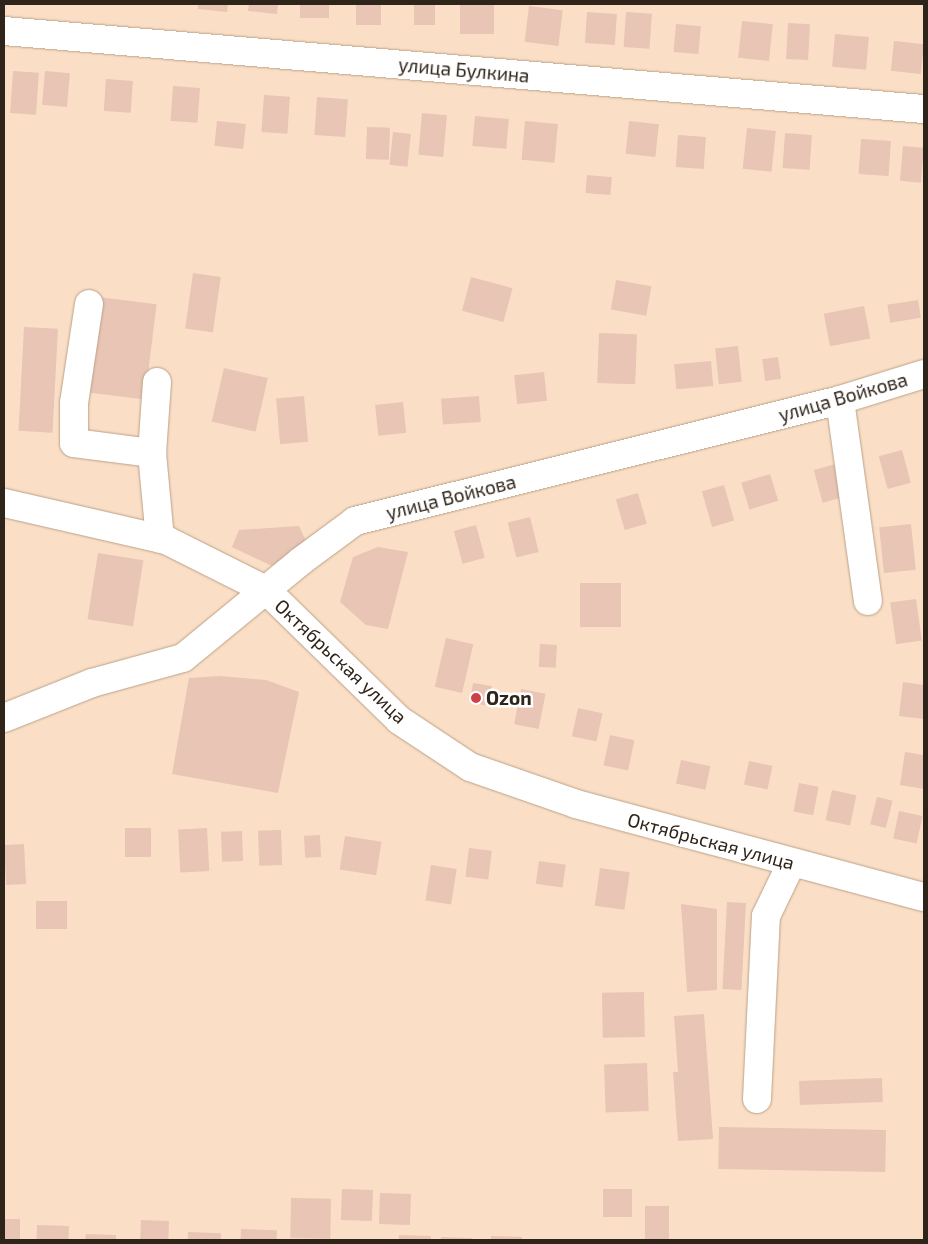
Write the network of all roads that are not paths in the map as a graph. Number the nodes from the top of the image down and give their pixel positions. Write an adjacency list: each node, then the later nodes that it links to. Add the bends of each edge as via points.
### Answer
1 (4, 31): 2 (street, улица Булкина)
2 (924, 109)
3 (89, 304): 7 (street, via 74,403 74,443)
4 (924, 374): 6 (street, улица Войкова)
5 (157, 382): 7 (street)
6 (840, 400): 10 (street, улица Войкова, via 355,521); 11 (street)
7 (152, 453): 9 (street)
8 (4, 503): 9 (street)
9 (160, 539): 10 (street)
10 (266, 590): 12 (street, Октябрьская улица, via 183,658 92,683); 13 (street, Октябрьская улица, via 399,720 470,767 576,804)
11 (868, 601)
12 (4, 718)
13 (791, 864): 14 (street, Октябрьская улица); 15 (street, via 766,916)
14 (924, 897)
15 (756, 1099)

